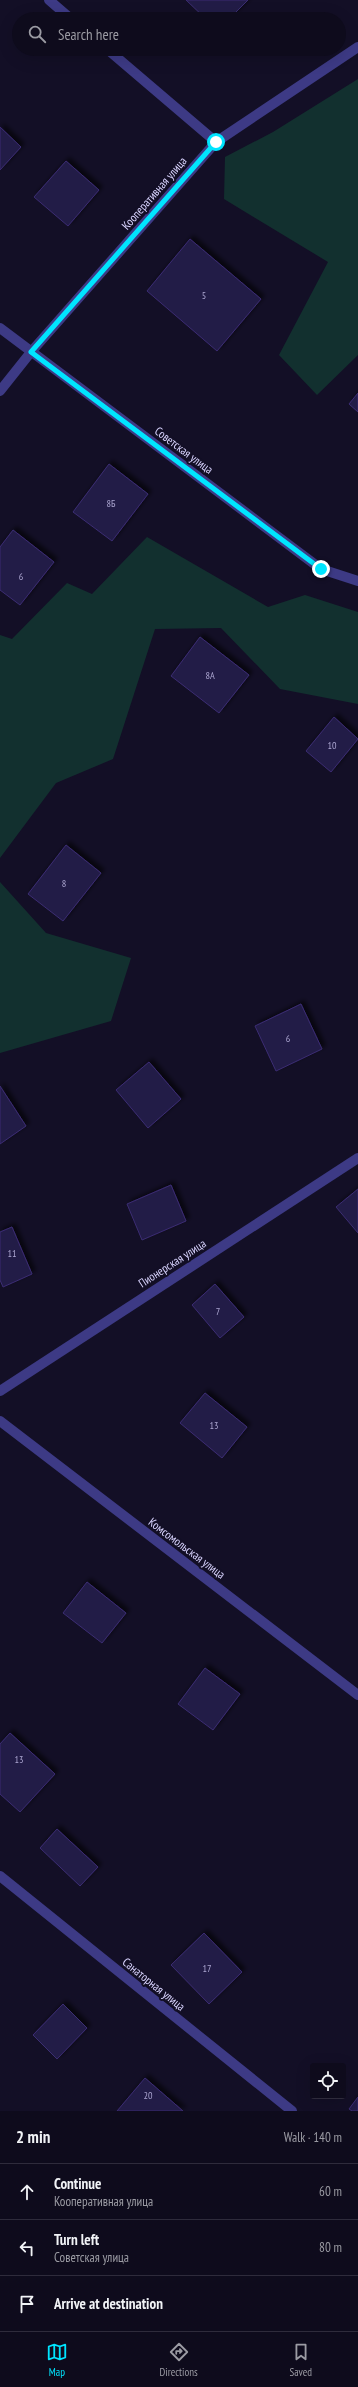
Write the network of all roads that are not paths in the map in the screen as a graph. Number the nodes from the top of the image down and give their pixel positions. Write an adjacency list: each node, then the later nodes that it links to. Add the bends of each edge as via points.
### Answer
1 (49, 0): 2 (street)
2 (63, 12)
3 (358, 47): 4 (street, Кооперативная улица)
4 (346, 55)
5 (115, 56): 7 (street)
6 (345, 56): 7 (street, Кооперативная улица)
7 (216, 142): 9 (street, Кооперативная улица)
8 (0, 328): 9 (street, Советская улица)
9 (31, 352): 10 (street, Кооперативная улица); 11 (street, Советская улица, via 321,569)
10 (0, 391)
11 (358, 581)
12 (358, 1158): 13 (street, Пионерская улица)
13 (0, 1390)
14 (0, 1421): 15 (street, Комсомольская улица)
15 (358, 1696)
16 (0, 1876): 17 (street, Санаторная улица)
17 (292, 2111)

